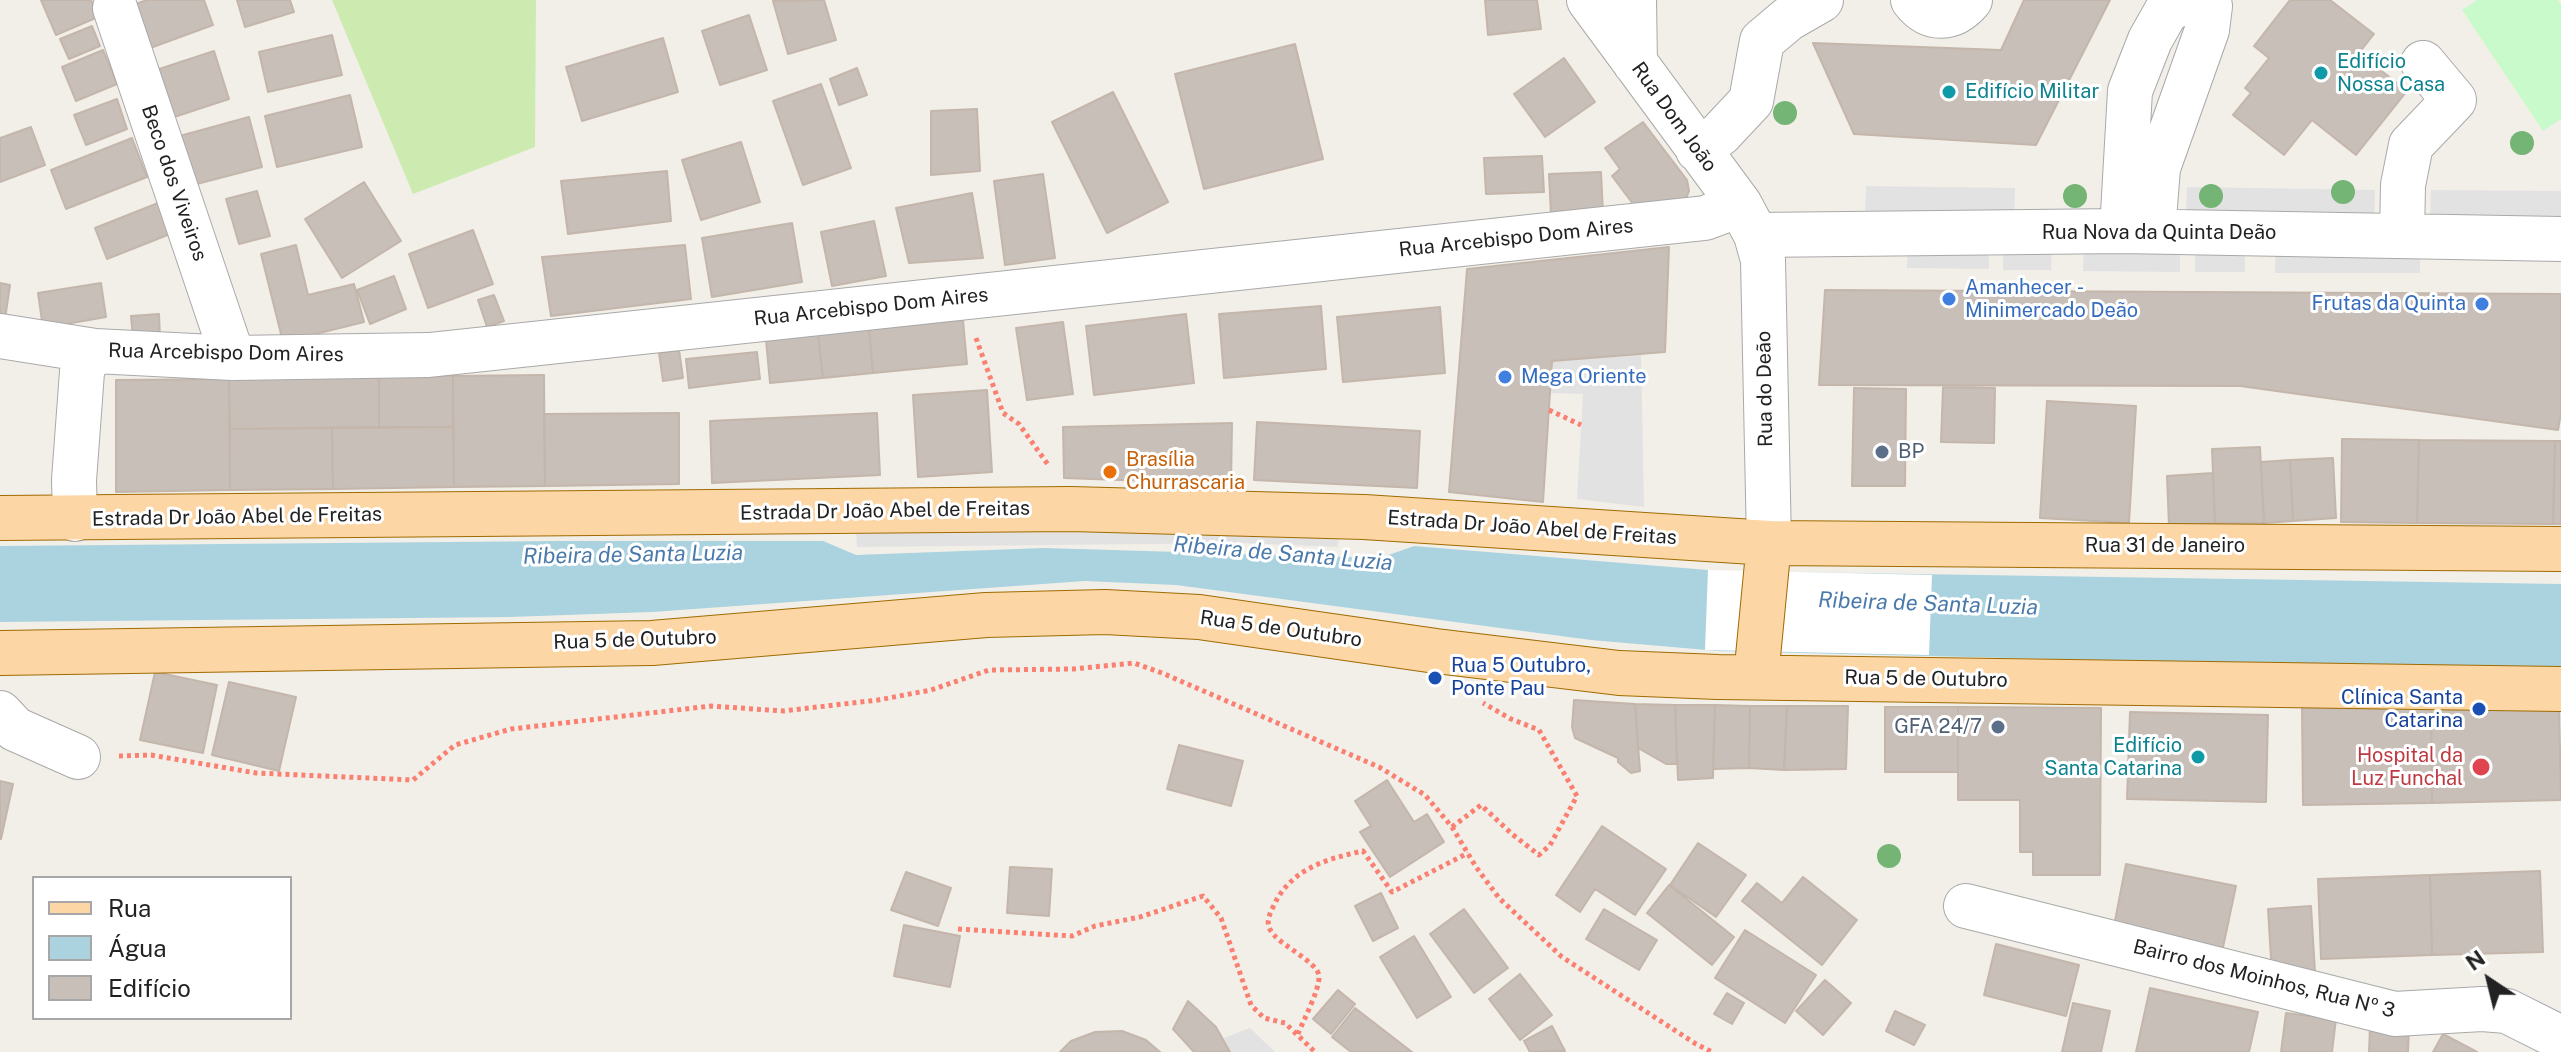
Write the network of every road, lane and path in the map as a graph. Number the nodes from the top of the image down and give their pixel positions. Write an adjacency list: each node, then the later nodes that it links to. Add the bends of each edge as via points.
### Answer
1 (1589, 0): 9 (street, Rua Dom João)
2 (1634, 0): 9 (street)
3 (1821, 0): 11 (street, via 1762,41 1751,101)
4 (1913, 0): 5 (street, via 1940,17 1960,12)
5 (1970, 0)
6 (2189, 0): 13 (street, via 2167,10 2130,91)
7 (2200, 0): 13 (street, via 2210,6 2207,30)
8 (115, 8): 19 (street, Beco dos Viveiros)
9 (1635, 63): 11 (street, Rua Dom João)
10 (2423, 63): 14 (street, via 2454,100 2411,145 2403,185)
11 (1698, 150): 12 (street, Rua Dom João)
12 (1748, 220): 13 (street, Rua Nova da Quinta Deão); 19 (street, Rua Arcebispo Dom Aires, via 1705,218 429,355); 25 (street, Rua do Deão, via 1763,260)
13 (2138, 231): 14 (street, Rua Nova da Quinta Deão)
14 (2402, 236): 15 (street, Rua Nova da Quinta Deão)
15 (2561, 239)
16 (974, 332): 22 (path, via 1003,413 1019,424)
17 (0, 336): 18 (street, Rua Arcebispo Dom Aires)
18 (95, 351): 19 (street, Rua Arcebispo Dom Aires); 24 (street, via 82,372)
19 (233, 358)
20 (1549, 410): 21 (path)
21 (1581, 425)
22 (1054, 473)
23 (0, 518): 24 (main road, Estrada Dr João Abel de Freitas)
24 (75, 519): 25 (main road, Estrada Dr João Abel de Freitas, via 1071,509 1364,517)
25 (1769, 543): 26 (main road, Rua 31 de Janeiro); 28 (main road)
26 (2561, 549)
27 (0, 653): 28 (main road, Rua 5 de Outubro, via 652,643 986,615 1105,612 1199,617 1619,673)
28 (1756, 677): 29 (main road, Rua 5 de Outubro)
29 (2561, 689)
30 (1476, 699): 33 (path, via 1539,730 1577,796 1539,855 1481,805)
31 (0, 713): 32 (street, via 15,729)
32 (78, 757): 33 (path, via 151,755 256,773 413,780 455,745 511,729 711,706 783,711 931,690 989,670 1134,663 1379,767 1425,795)
33 (1452, 827): 34 (path)
34 (1468, 853): 37 (path, via 1392,892 1363,851 1324,860 1294,877 1278,897 1268,927 1317,970 1319,979); 40 (path, via 1499,898 1562,957)
35 (1966, 906): 38 (street, Bairro dos Moinhos, Rua Nº 3, via 2395,1014 2507,1011)
36 (958, 929): 37 (path, via 1072,936 1203,896 1221,918 1251,1005 1264,1018 1285,1023)
37 (1298, 1034): 39 (path)
38 (2561, 1038)
39 (1315, 1052)
40 (1712, 1052)

